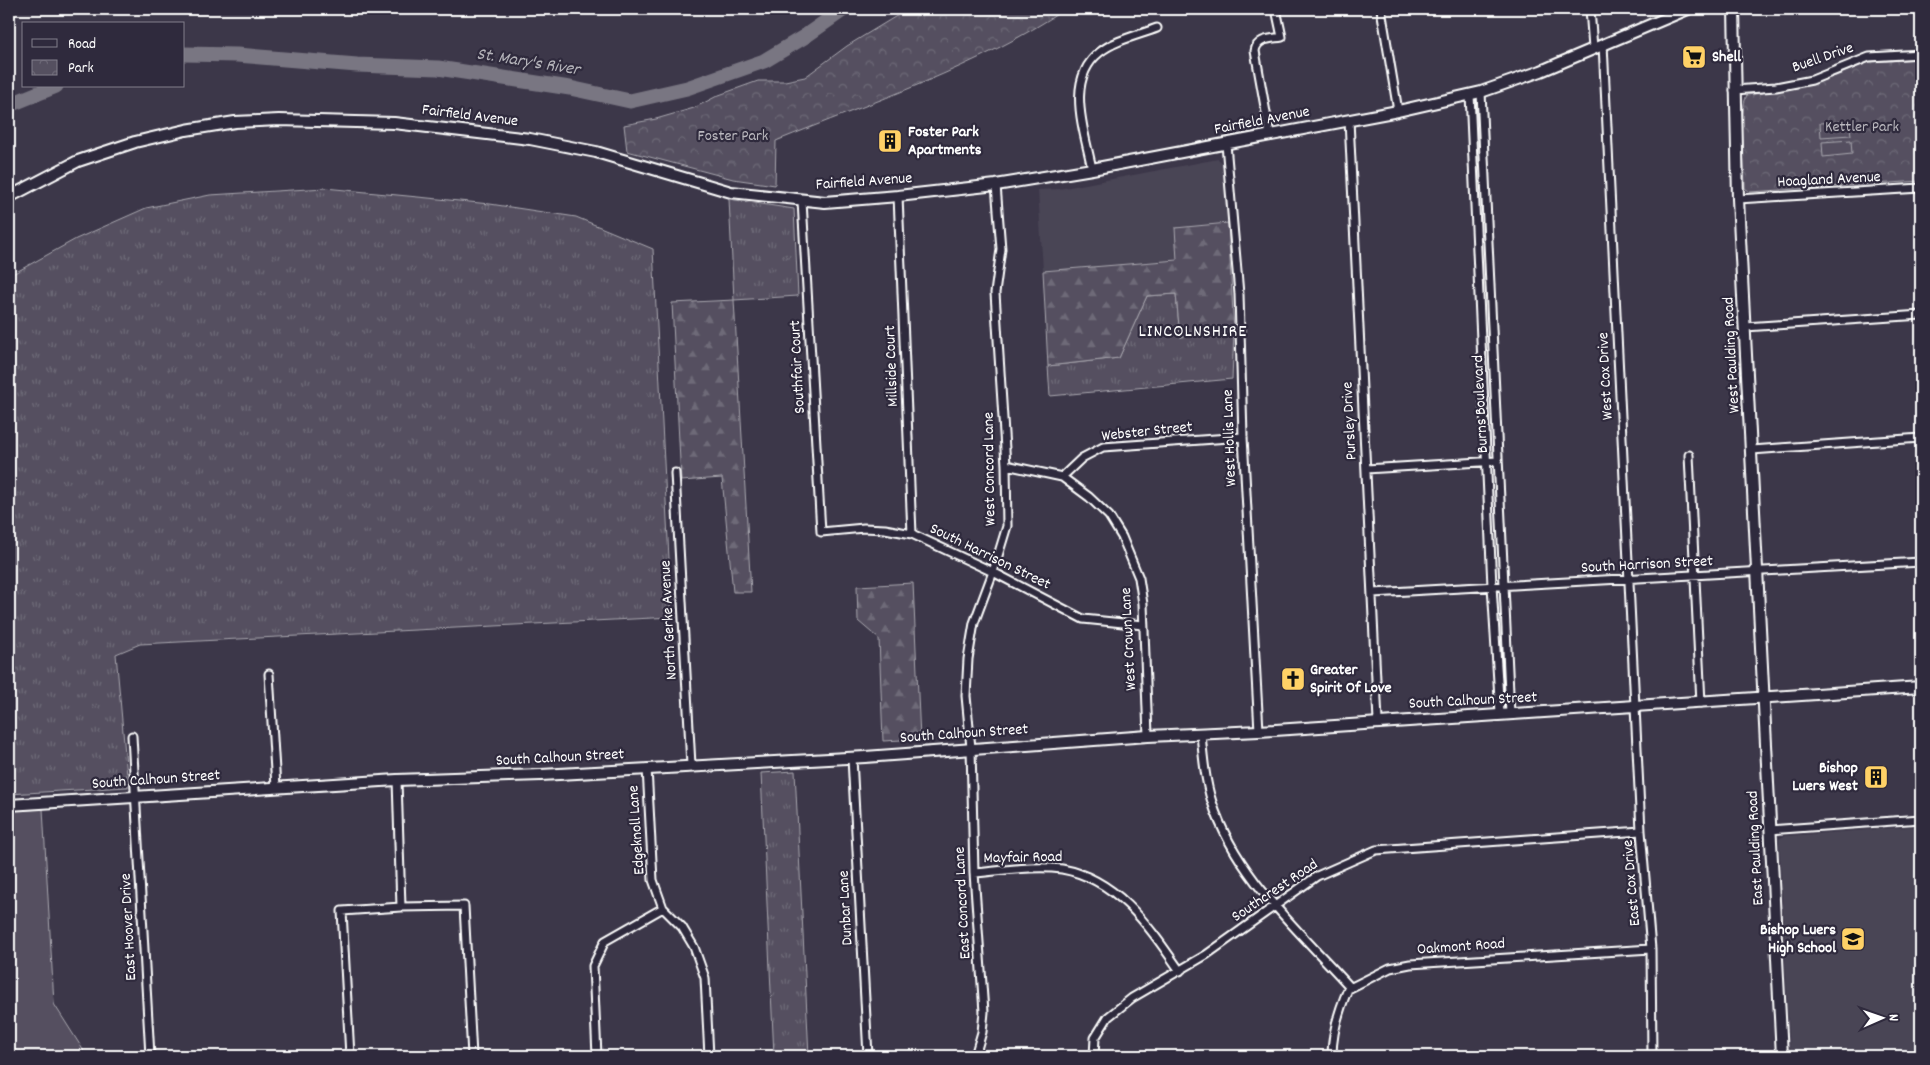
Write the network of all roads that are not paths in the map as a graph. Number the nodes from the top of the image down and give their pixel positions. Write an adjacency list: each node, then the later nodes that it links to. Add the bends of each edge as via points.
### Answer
1 (1276, 9): 13 (street, via 1282,37 1261,41 1255,51)
2 (1381, 9): 11 (street)
3 (1590, 9): 7 (street, West Cox Drive)
4 (1688, 9): 7 (main road, Fairfield Avenue)
5 (1734, 9): 9 (main road, West Paulding Road)
6 (1157, 28): 15 (street, via 1109,46 1090,61 1083,72 1079,99)
7 (1598, 46): 10 (main road, Fairfield Avenue); 40 (street, West Cox Drive)
8 (1921, 54): 9 (street, Buell Drive, via 1869,57 1812,80)
9 (1734, 90): 20 (main road, West Paulding Road)
10 (1475, 93): 11 (main road, Fairfield Avenue); 28 (street, Burns Boulevard); 29 (street, Burns Boulevard)
11 (1398, 110): 12 (main road, Fairfield Avenue)
12 (1349, 120): 13 (main road, Fairfield Avenue); 31 (street, Pursley Drive)
13 (1270, 135): 14 (main road, Fairfield Avenue)
14 (1226, 144): 15 (main road, Fairfield Avenue); 24 (street, West Hollis Lane, via 1239,294)
15 (1092, 169): 16 (main road, Fairfield Avenue)
16 (996, 185): 18 (main road, Fairfield Avenue); 30 (street, West Concord Lane, via 1001,249 995,293)
17 (1921, 188): 20 (street, Hoagland Avenue)
18 (898, 196): 21 (main road, Fairfield Avenue); 35 (street, Millside Court)
19 (9, 197): 21 (main road, Fairfield Avenue, via 78,161 135,142 235,122 307,120 394,123 530,139 596,152 731,192)
20 (1738, 199): 23 (main road, West Paulding Road)
21 (802, 201): 34 (street, Southfair Court)
22 (1921, 315): 23 (street)
23 (1745, 327): 26 (main road, West Paulding Road)
24 (1244, 437): 33 (street, Webster Street, via 1103,447 1082,458); 52 (street, West Hollis Lane)
25 (1921, 438): 26 (street)
26 (1752, 450): 38 (main road, West Paulding Road)
27 (1689, 455): 39 (street)
28 (1498, 461): 29 (street); 41 (street, Burns Boulevard)
29 (1487, 462): 31 (street); 42 (street, Burns Boulevard)
30 (1006, 465): 33 (street, West Crown Lane); 37 (street, West Concord Lane, via 1007,526)
31 (1366, 469): 43 (street, Pursley Drive)
32 (675, 473): 58 (street, North Gerke Avenue)
33 (1062, 477): 44 (street, West Crown Lane, via 1108,516 1122,537 1140,578)
34 (820, 532): 35 (street, South Harrison Street, via 864,528)
35 (912, 534): 37 (street, South Harrison Street)
36 (1921, 562): 38 (street, South Harrison Street)
37 (993, 572): 44 (street, South Harrison Street, via 1084,619); 56 (street, West Concord Lane, via 974,623 968,659 966,696)
38 (1758, 573): 39 (street, South Harrison Street); 47 (main road, West Paulding Road)
39 (1695, 576): 40 (street, South Harrison Street); 48 (street)
40 (1630, 580): 41 (street, South Harrison Street); 49 (street, West Cox Drive)
41 (1503, 585): 42 (street, South Harrison Street); 50 (street, Burns Boulevard)
42 (1492, 586): 43 (street, South Harrison Street); 50 (street, Burns Boulevard)
43 (1374, 593): 51 (street, Pursley Drive)
44 (1144, 625): 55 (street, West Crown Lane)
45 (269, 674): 61 (street)
46 (1921, 687): 47 (main road, South Calhoun Street)
47 (1764, 699): 48 (main road, South Calhoun Street); 65 (main road, East Paulding Road)
48 (1701, 703): 49 (main road, South Calhoun Street)
49 (1635, 707): 50 (main road, South Calhoun Street); 66 (street, East Cox Drive)
50 (1505, 714): 51 (main road, South Calhoun Street)
51 (1378, 721): 52 (main road, South Calhoun Street)
52 (1259, 731): 53 (main road, South Calhoun Street)
53 (1201, 734): 55 (main road, South Calhoun Street); 68 (street, via 1207,781 1218,820 1235,854)
54 (132, 736): 62 (street, East Hoover Drive)
55 (1148, 736): 56 (main road, South Calhoun Street)
56 (971, 748): 57 (main road, South Calhoun Street); 67 (street, East Concord Lane)
57 (852, 758): 58 (main road, South Calhoun Street); 79 (street, Dunbar Lane)
58 (691, 765): 59 (main road, South Calhoun Street)
59 (647, 768): 60 (main road, South Calhoun Street); 70 (street, Edgeknoll Lane, via 653,880)
60 (397, 780): 61 (main road, South Calhoun Street); 69 (street)
61 (276, 787): 62 (main road, South Calhoun Street)
62 (136, 796): 63 (main road, South Calhoun Street); 74 (street, East Hoover Drive)
63 (9, 805)
64 (1921, 819): 65 (street)
65 (1770, 830): 84 (main road, East Paulding Road)
66 (1641, 831): 68 (street, Southcrest Road, via 1376,850 1317,876); 71 (street, East Cox Drive)
67 (974, 873): 72 (street, Mayfair Road, via 1061,869 1098,882 1136,912); 80 (street, East Concord Lane, via 984,1012)
68 (1275, 906): 72 (street, Southcrest Road); 73 (street)
69 (401, 907): 75 (street, via 342,911); 76 (street, via 464,906)
70 (663, 908): 77 (street, via 605,942 593,966); 78 (street, Edgeknoll Lane, via 682,927 694,947 705,978)
71 (1651, 949): 73 (street, Oakmont Road, via 1410,964 1390,968); 83 (street, East Cox Drive)
72 (1180, 971): 81 (street, Southcrest Road, via 1132,998 1108,1018 1095,1038)
73 (1350, 987): 82 (street, via 1341,1006)
74 (150, 1056)
75 (350, 1056)
76 (472, 1056)
77 (597, 1056)
78 (709, 1056)
79 (868, 1056)
80 (975, 1056)
81 (1094, 1056)
82 (1332, 1056)
83 (1652, 1056)
84 (1782, 1056)

